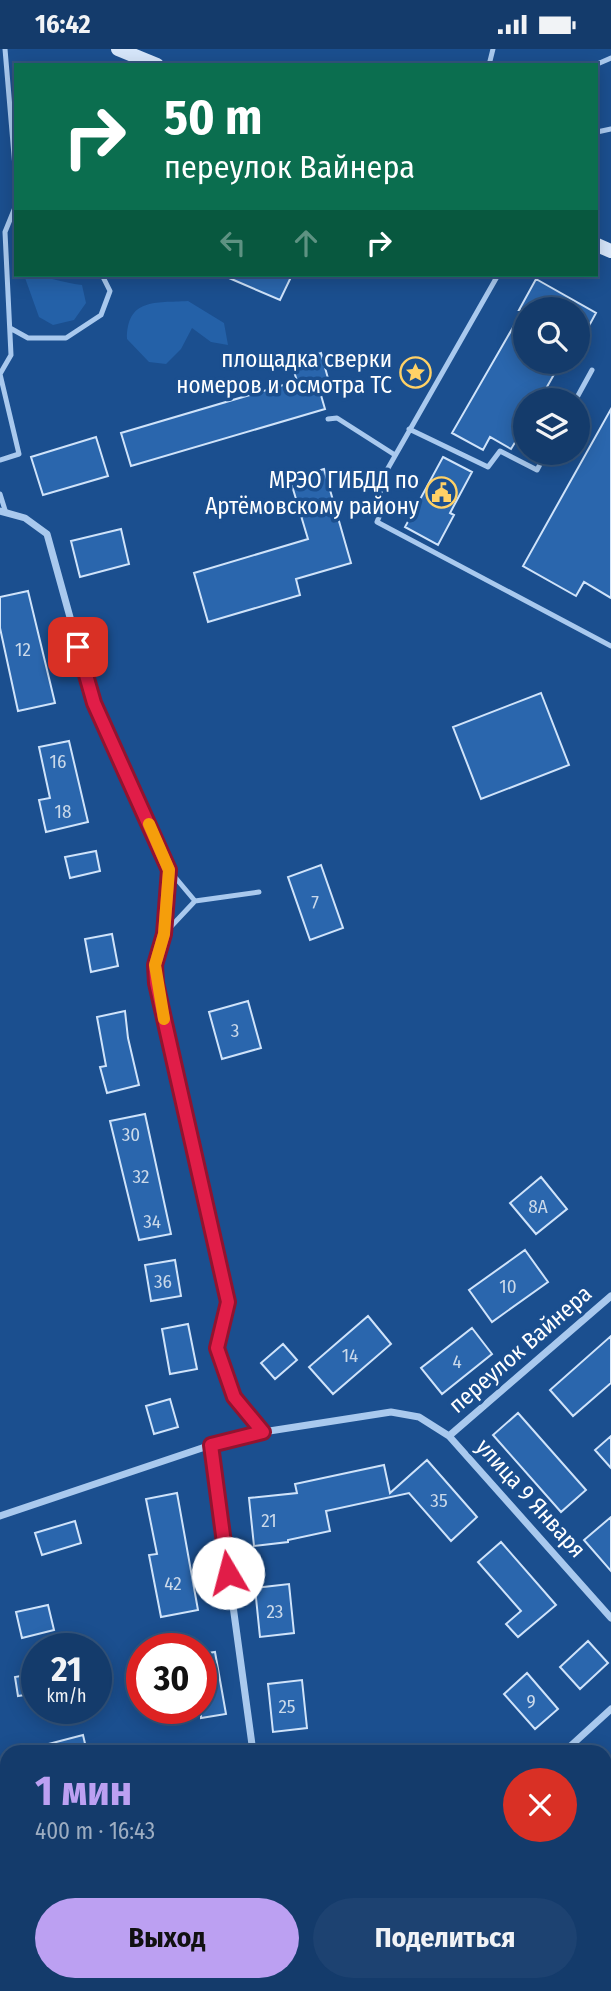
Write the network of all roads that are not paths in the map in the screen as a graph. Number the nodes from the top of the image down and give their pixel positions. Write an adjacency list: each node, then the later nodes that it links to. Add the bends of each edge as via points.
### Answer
1 (5, 49): 4 (lane)
2 (118, 49): 3 (main road)
3 (135, 61)
4 (14, 155)
5 (14, 210): 8 (lane, via 5,232)
6 (103, 277): 8 (lane, via 110,291 101,316 66,338 28,338)
7 (497, 277): 12 (lane)
8 (10, 328): 15 (lane, via 11,355 0,373 19,454)
9 (592, 370): 10 (lane)
10 (582, 388)
11 (328, 419): 13 (lane, via 337,418)
12 (409, 429): 13 (lane); 14 (lane, via 488,467 500,451)
13 (394, 455): 17 (lane, via 379,484)
14 (513, 458)
15 (0, 460)
16 (0, 494): 18 (lane)
17 (383, 506): 19 (lane); 20 (lane, via 377,521)
18 (2, 510): 21 (street, via 25,518 47,534 94,703)
19 (397, 512)
20 (611, 646)
21 (169, 870): 23 (lane); 24 (street)
22 (259, 892): 23 (lane)
23 (195, 901): 24 (lane)
24 (164, 934): 26 (street, via 155,965 156,983 228,1302 217,1348 234,1397)
25 (611, 1296): 27 (street, переулок Вайнера)
26 (263, 1432): 27 (street, переулок Вайнера, via 391,1412 419,1417); 28 (street, переулок Вайнера)
27 (449, 1436): 30 (street, улица 9 Января)
28 (211, 1445): 29 (street, переулок Вайнера); 32 (street)
29 (0, 1517)
30 (611, 1618)
31 (611, 1709): 33 (street)
32 (252, 1745)
33 (572, 1745)

